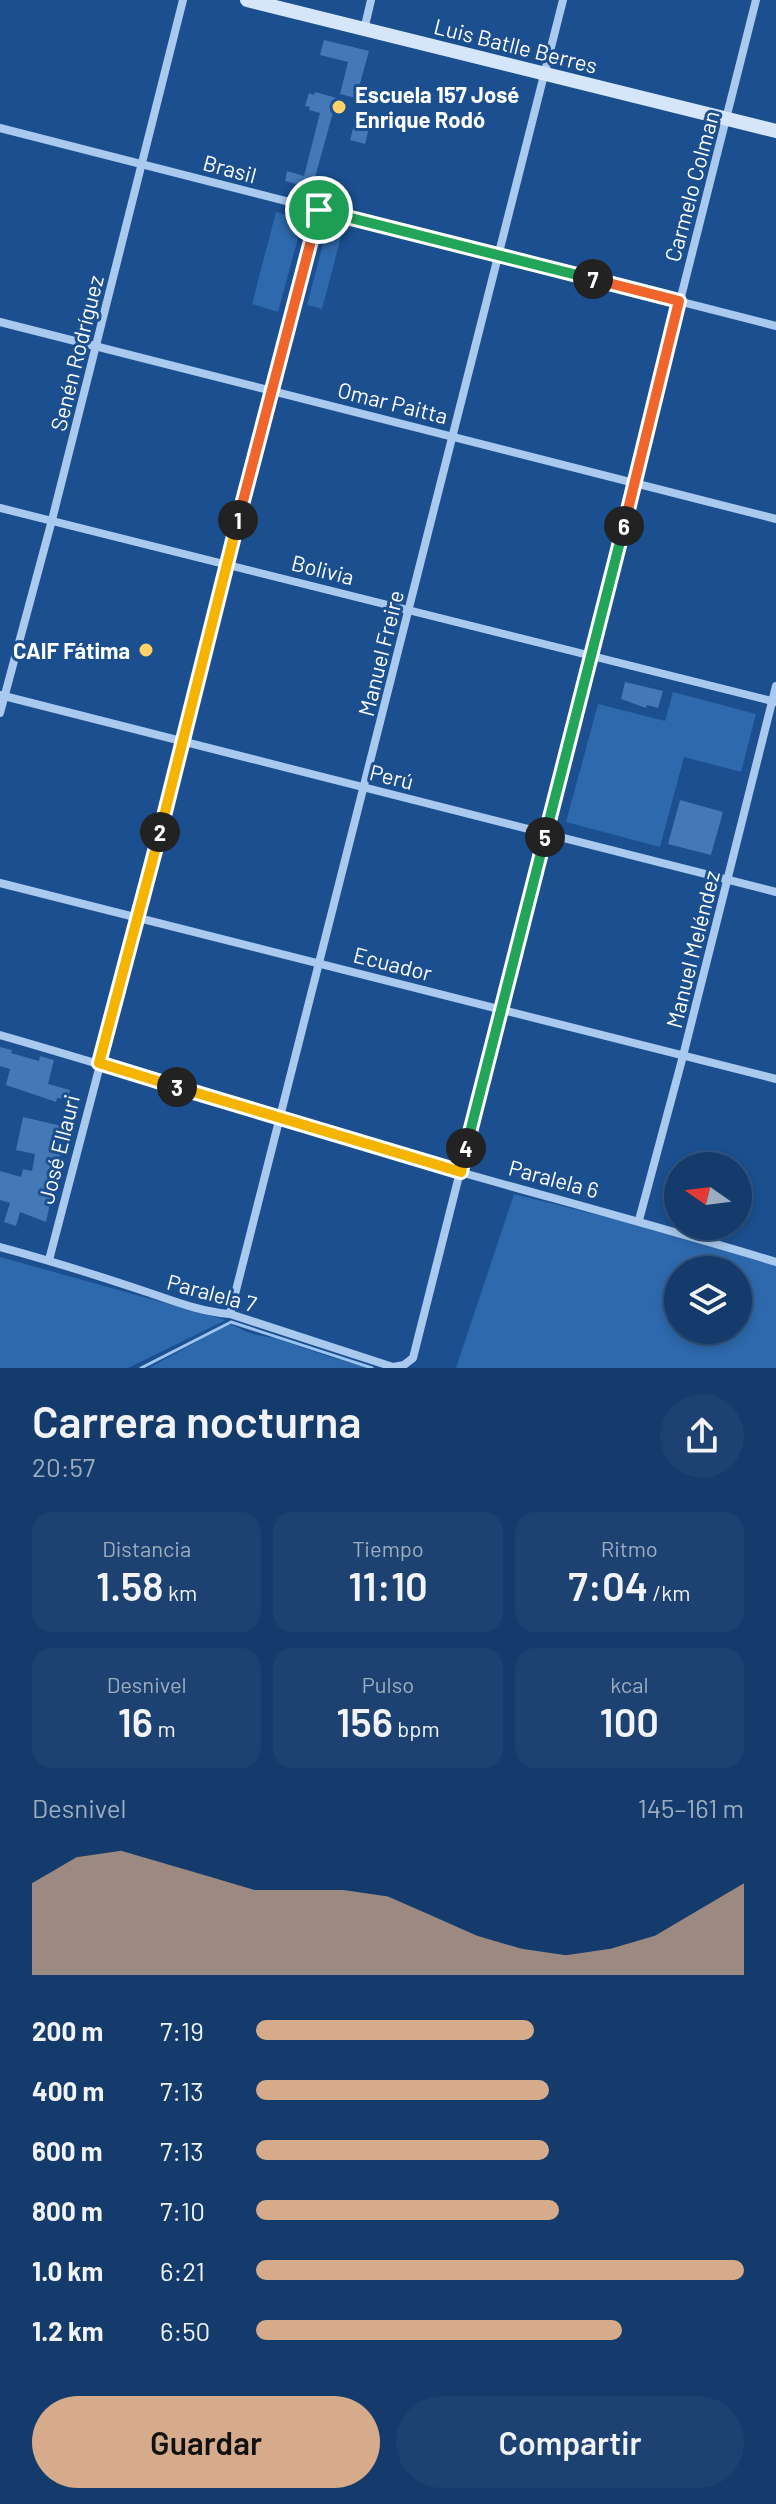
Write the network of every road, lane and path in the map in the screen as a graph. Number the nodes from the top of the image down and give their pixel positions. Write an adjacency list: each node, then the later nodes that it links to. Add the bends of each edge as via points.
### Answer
1 (183, 0): 11 (street, Senén Rodríguez)
2 (247, 0): 6 (street, Luis Batlle Berres)
3 (371, 0): 6 (street)
4 (563, 0): 7 (street, Manuel Freire)
5 (756, 0): 8 (street, Carmelo Colman)
6 (364, 30): 7 (street, Luis Batlle Berres)
7 (543, 74): 8 (street, Luis Batlle Berres); 13 (street, Manuel Freire)
8 (727, 119): 10 (street, Luis Batlle Berres); 14 (street, Carmelo Colman)
9 (0, 128): 11 (street, Brasil)
10 (776, 131)
11 (142, 164): 12 (street, Brasil); 17 (street, Senén Rodríguez)
12 (319, 210): 13 (street, Brasil); 18 (street, José Ellauri)
13 (498, 255): 14 (street, Brasil); 19 (street, Manuel Freire)
14 (679, 301): 16 (street, Brasil); 20 (street, Carmelo Colman)
15 (0, 322): 17 (street, Omar Paitta)
16 (776, 326)
17 (96, 346): 18 (street, Omar Paitta); 23 (street, Senén Rodríguez)
18 (270, 390): 19 (street, Omar Paitta); 24 (street, José Ellauri)
19 (453, 435): 20 (street, Omar Paitta); 25 (street, Manuel Freire)
20 (634, 482): 22 (street, Omar Paitta); 26 (street, Carmelo Colman)
21 (0, 508): 23 (street, Bolivia)
22 (776, 519)
23 (52, 520): 24 (street, Bolivia); 28 (street, Senén Rodríguez)
24 (227, 563): 25 (street, Bolivia); 31 (street, José Ellauri)
25 (410, 609): 26 (street, Bolivia); 32 (street, Manuel Freire)
26 (591, 656): 29 (street, Bolivia); 33 (street, Carmelo Colman)
27 (776, 686): 29 (street, Manuel Meléndez)
28 (2, 696): 30 (street, Senén Rodríguez); 31 (street, Perú)
29 (774, 702): 34 (street, Manuel Meléndez)
30 (0, 713)
31 (183, 741): 32 (street, Perú); 37 (street, José Ellauri)
32 (364, 787): 33 (street, Perú); 38 (street, Manuel Freire)
33 (546, 834): 34 (street, Perú); 39 (street, Carmelo Colman)
34 (728, 879): 36 (street, Perú); 41 (street, Manuel Meléndez)
35 (0, 883): 37 (street, Ecuador)
36 (776, 892)
37 (139, 916): 38 (street, Ecuador); 42 (street, José Ellauri)
38 (319, 962): 39 (street, Ecuador); 44 (street, Manuel Freire)
39 (500, 1009): 41 (street, Ecuador); 45 (street, Carmelo Colman)
40 (0, 1035): 42 (street, Paralela 6)
41 (683, 1056): 43 (street, Ecuador); 46 (street, Manuel Meléndez)
42 (99, 1063): 44 (street, Paralela 6); 48 (street, José Ellauri)
43 (776, 1079)
44 (279, 1119): 45 (street, Paralela 6); 50 (street, Manuel Freire)
45 (461, 1172): 46 (street, Paralela 6); 51 (street, Carmelo Colman)
46 (639, 1220): 49 (street, Paralela 6)
47 (0, 1247): 48 (street, Paralela 7)
48 (49, 1260): 50 (street, Paralela 7, via 177,1303)
49 (776, 1262)
50 (230, 1314): 51 (street, Paralela 7, via 393,1367)
51 (413, 1358)

